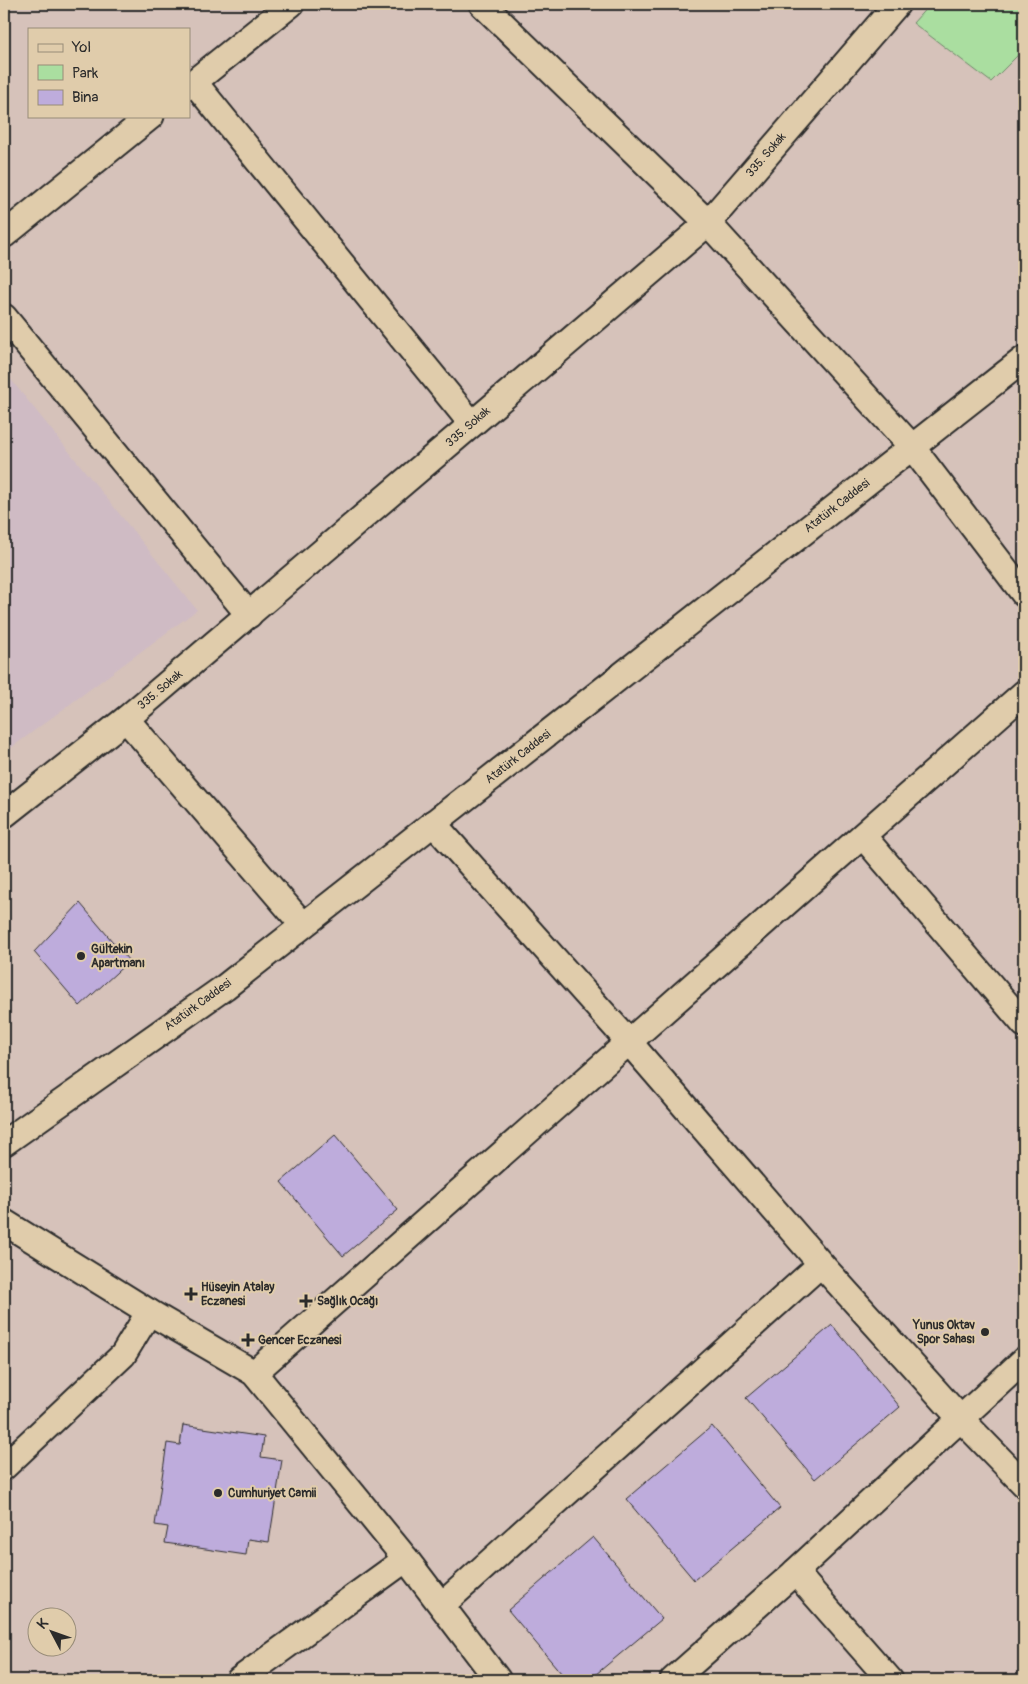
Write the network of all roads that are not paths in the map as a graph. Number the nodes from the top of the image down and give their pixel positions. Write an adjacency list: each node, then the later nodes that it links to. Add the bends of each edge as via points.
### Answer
1 (291, 4): 4 (street)
2 (482, 4): 6 (street)
3 (897, 4): 6 (street, 335. Sokak)
4 (191, 84): 10 (street)
5 (149, 118): 7 (street)
6 (708, 223): 10 (street, 335. Sokak); 11 (street)
7 (4, 235)
8 (4, 318): 13 (street)
9 (1024, 359): 11 (street, Atatürk Caddesi)
10 (472, 424): 13 (street, 335. Sokak)
11 (912, 447): 12 (street); 17 (street, Atatürk Caddesi)
12 (1024, 594)
13 (249, 615): 15 (street, 335. Sokak)
14 (1024, 694): 18 (street)
15 (126, 719): 16 (street, 335. Sokak); 19 (street)
16 (4, 815)
17 (433, 823): 19 (street, Atatürk Caddesi); 21 (street)
18 (863, 836): 20 (street); 21 (street)
19 (303, 925): 22 (street, Atatürk Caddesi, via 225,987)
20 (1024, 1024)
21 (629, 1042): 24 (street); 27 (street)
22 (4, 1143)
23 (4, 1222): 25 (street)
24 (821, 1264): 28 (street); 33 (street)
25 (149, 1312): 27 (street); 29 (street, via 123,1355)
26 (1024, 1360): 28 (street)
27 (254, 1373): 31 (street)
28 (960, 1418): 30 (street); 32 (street)
29 (4, 1467)
30 (1024, 1484)
31 (406, 1558): 33 (street); 34 (street)
32 (795, 1572): 36 (street); 37 (street)
33 (442, 1605): 35 (street)
34 (239, 1680)
35 (498, 1680)
36 (673, 1680)
37 (890, 1680)

